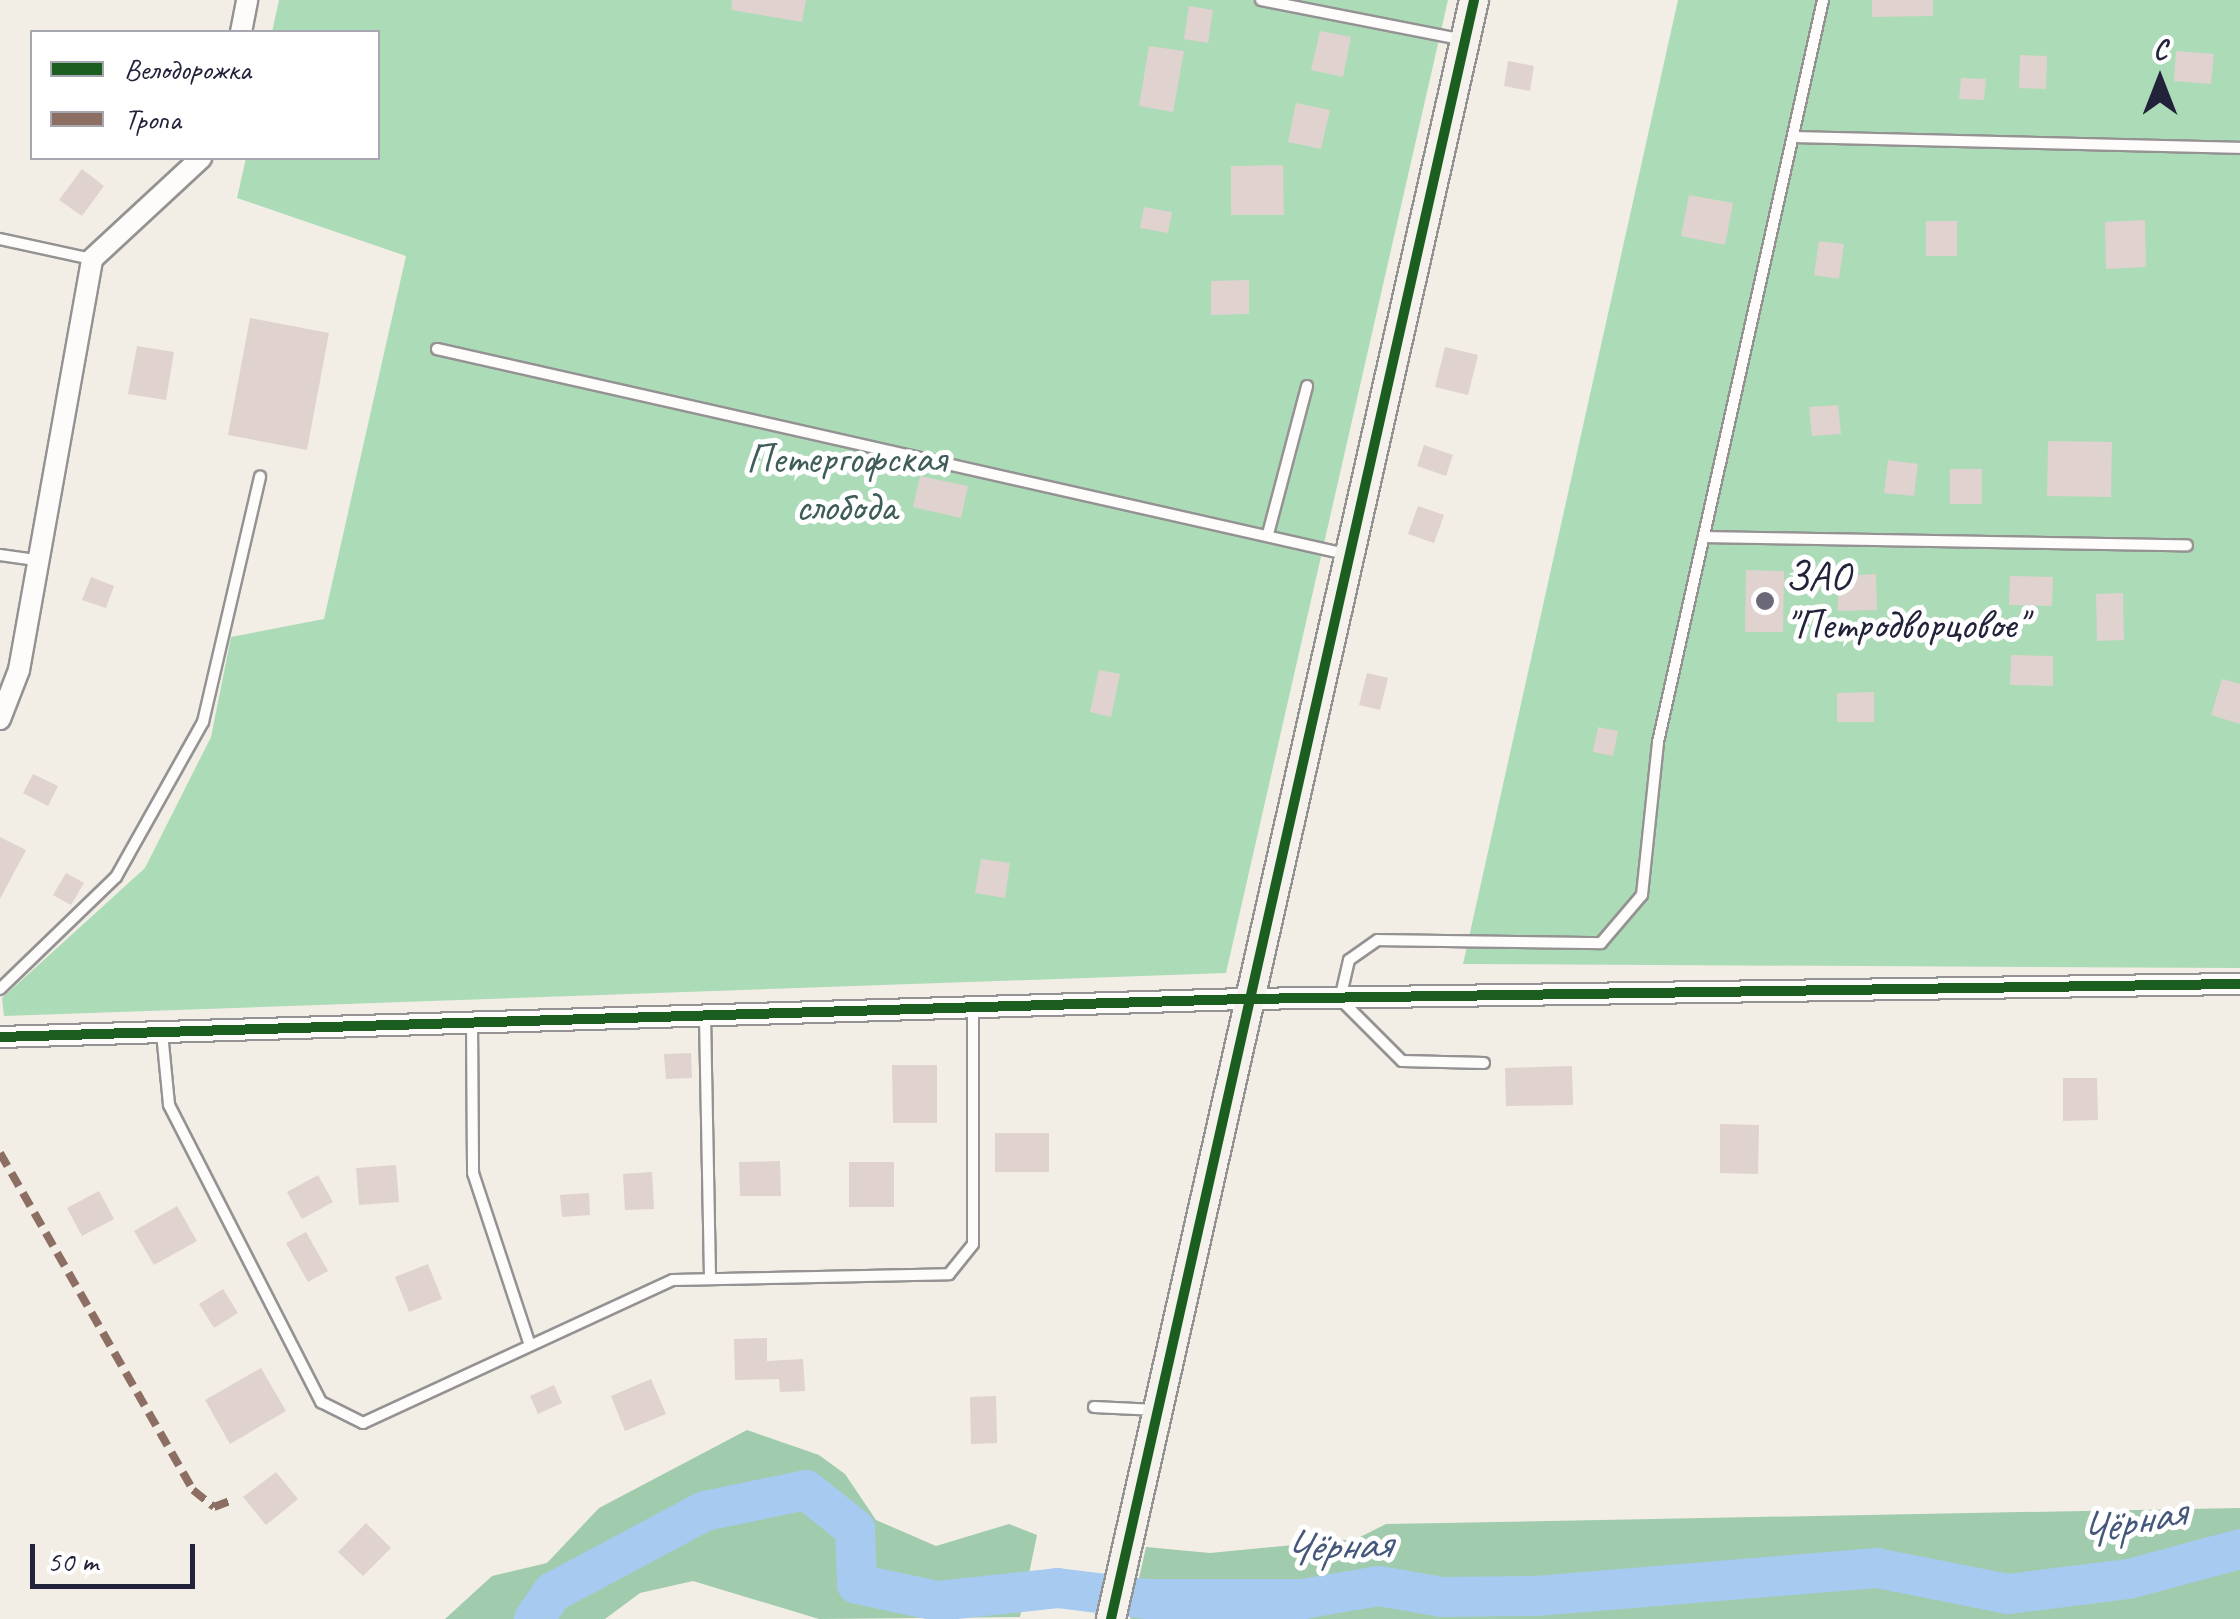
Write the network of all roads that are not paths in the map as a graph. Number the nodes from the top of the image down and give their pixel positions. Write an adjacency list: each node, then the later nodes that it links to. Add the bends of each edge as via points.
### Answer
1 (246, 0): 5 (street)
2 (1260, 0): 6 (lane)
3 (1474, 0): 6 (street)
4 (1823, 0): 7 (lane)
5 (240, 30)
6 (1464, 40): 18 (street)
7 (1798, 137): 8 (lane); 16 (lane)
8 (2240, 148)
9 (199, 160): 11 (street)
10 (0, 239): 11 (lane)
11 (92, 260): 20 (street)
12 (436, 349): 15 (lane)
13 (1307, 386): 15 (lane)
14 (260, 477): 23 (lane, via 203,722 116,877)
15 (1268, 534): 18 (lane)
16 (1707, 536): 17 (lane); 24 (lane, via 1658,742 1642,895 1625,922 1601,943 1378,940 1350,960)
17 (2187, 544)
18 (1347, 554): 25 (street)
19 (0, 555): 20 (lane)
20 (36, 560): 21 (street, via 19,670)
21 (0, 718)
22 (2240, 984): 24 (street)
23 (0, 989)
24 (1340, 999): 25 (street); 31 (lane, via 1402,1062)
25 (1247, 1000): 26 (street); 35 (street)
26 (973, 1009): 27 (street); 32 (lane, via 973,1244 949,1274)
27 (705, 1015): 28 (street); 32 (lane)
28 (472, 1020): 29 (street); 33 (lane, via 473,1173)
29 (162, 1032): 30 (street); 33 (lane, via 168,1105 321,1402 363,1423)
30 (0, 1037)
31 (1484, 1062)
32 (710, 1275): 33 (lane, via 673,1280)
33 (530, 1345)
34 (1094, 1407): 35 (lane)
35 (1158, 1410): 36 (street)
36 (1111, 1619)

